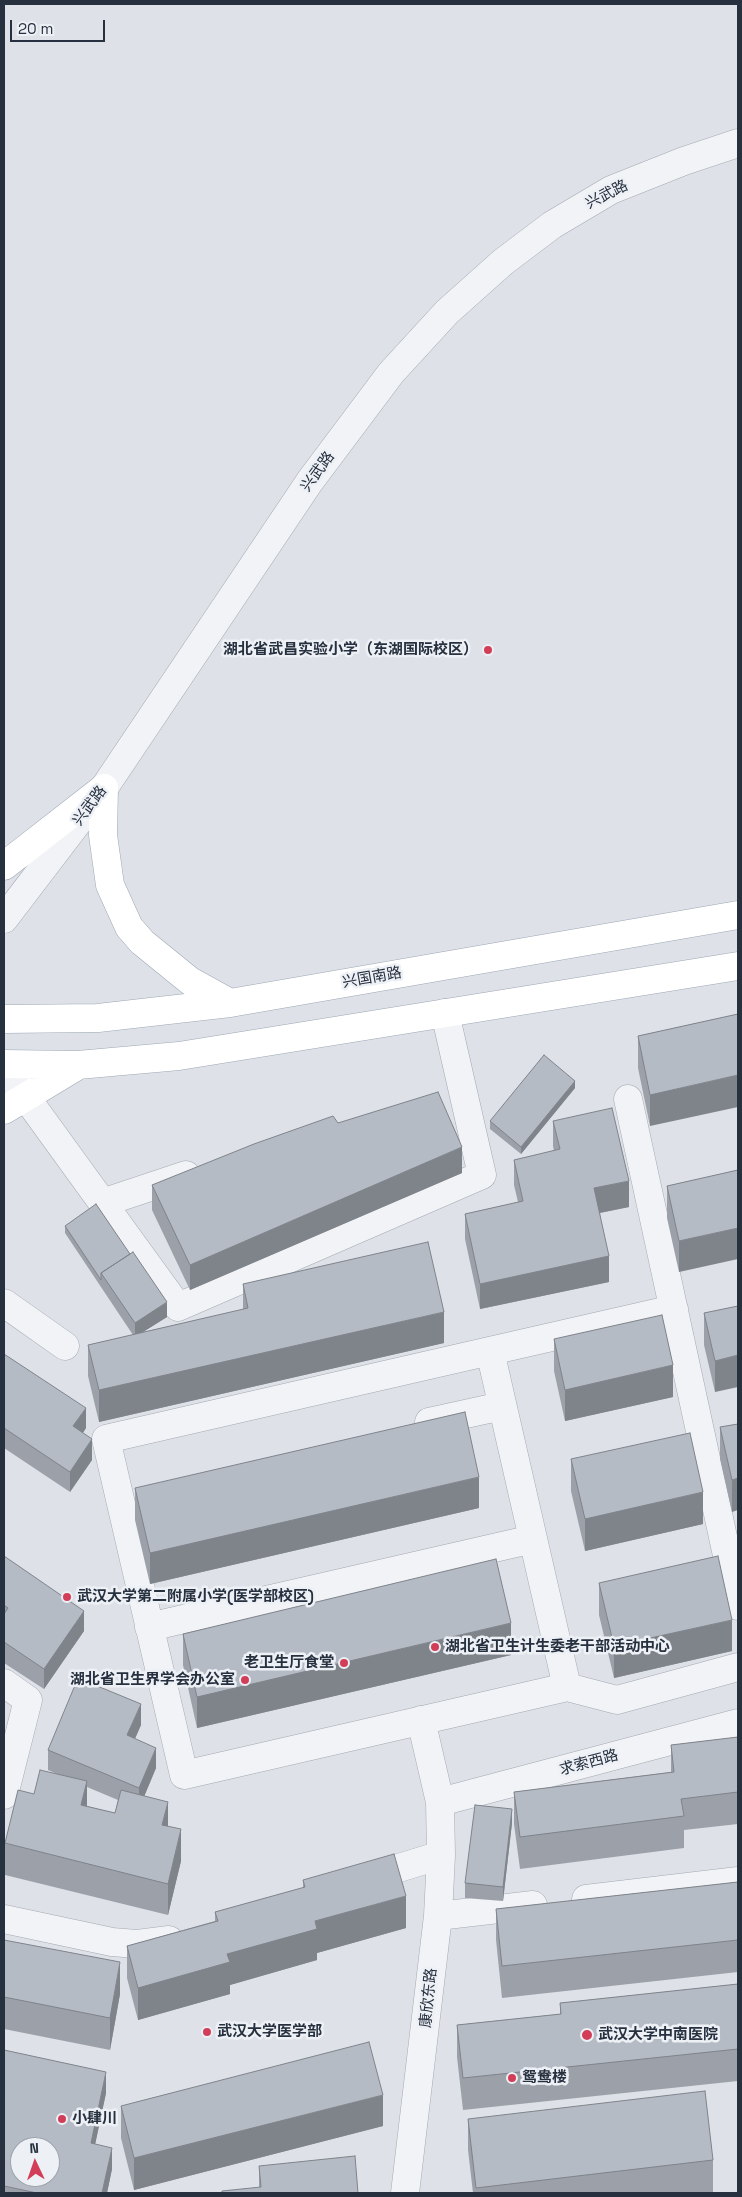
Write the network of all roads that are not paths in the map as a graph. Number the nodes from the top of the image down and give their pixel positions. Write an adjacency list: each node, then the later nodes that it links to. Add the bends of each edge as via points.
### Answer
1 (738, 143): 2 (street, 兴武路, via 611,190 552,225 503,262 447,312 391,374 310,481)
2 (104, 788): 3 (main road); 5 (street, 兴武路); 7 (main road, via 103,835 110,885 129,927 142,942 190,981)
3 (4, 866)
4 (738, 915): 7 (main road, 兴国南路)
5 (4, 918)
6 (738, 966): 8 (main road)
7 (230, 1003): 9 (main road, 兴国南路, via 98,1018)
8 (445, 1013): 10 (main road, via 179,1056); 12 (street)
9 (4, 1019)
10 (78, 1065): 11 (main road); 15 (main road)
11 (4, 1066): 15 (street)
12 (463, 1093): 14 (street); 17 (street, via 482,1175 178,1307)
13 (628, 1099): 19 (street)
14 (436, 1100)
15 (15, 1104): 17 (street)
16 (212, 1167): 17 (street)
17 (102, 1203)
18 (4, 1303): 20 (street)
19 (674, 1309): 21 (street); 27 (street)
20 (66, 1346)
21 (490, 1351): 22 (street); 25 (street, via 106,1439)
22 (502, 1406): 23 (street); 26 (street)
23 (406, 1428)
24 (147, 1487): 25 (street)
25 (118, 1493): 28 (street)
26 (533, 1539): 28 (street); 31 (street)
27 (738, 1606)
28 (149, 1627): 32 (street, via 184,1775)
29 (738, 1667): 31 (street, via 617,1700)
30 (4, 1683): 34 (street, via 28,1700)
31 (567, 1687): 32 (street)
32 (421, 1720): 35 (street, 康欣东路)
33 (738, 1723): 35 (street, 求索西路)
34 (6, 1780)
35 (440, 1802): 36 (street, 康欣东路)
36 (441, 1855): 38 (street); 39 (street, 康欣东路)
37 (738, 1881): 39 (street)
38 (340, 1886)
39 (438, 1916): 42 (street, 康欣东路)
40 (4, 1919): 41 (street, via 112,1942 164,1942)
41 (188, 1934)
42 (406, 2193)

